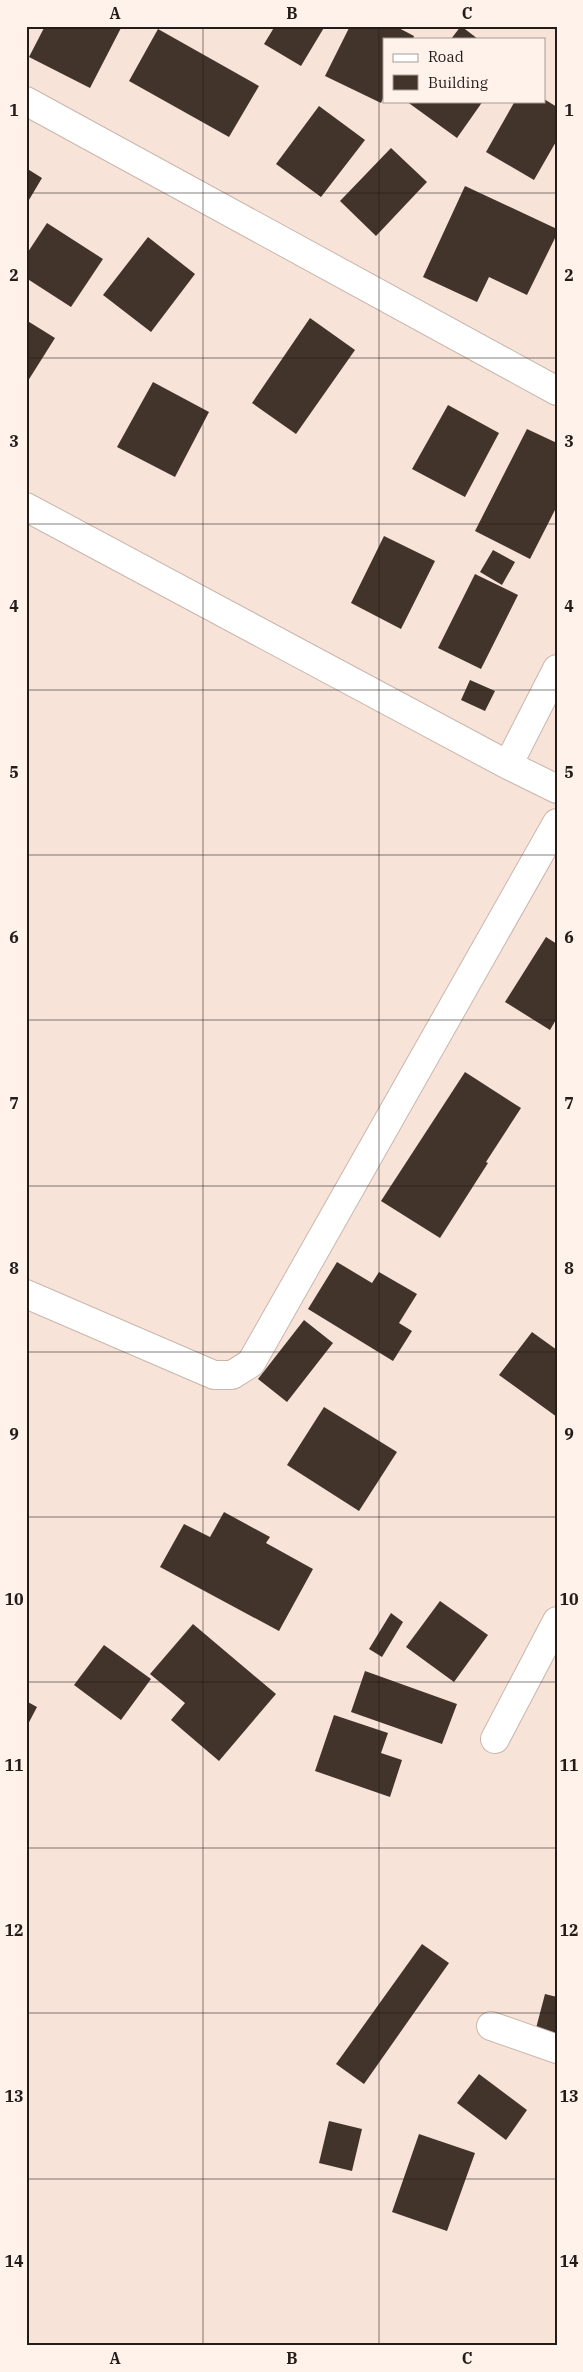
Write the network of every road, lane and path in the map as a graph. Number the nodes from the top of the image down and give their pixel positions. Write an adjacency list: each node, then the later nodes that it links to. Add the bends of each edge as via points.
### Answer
1 (26, 101): 2 (street)
2 (557, 391)
3 (26, 507): 5 (street)
4 (557, 669): 5 (street)
5 (508, 765): 6 (street)
6 (557, 789)
7 (557, 823): 8 (street, via 251,1364 232,1375 214,1375)
8 (26, 1294)
9 (557, 1621): 10 (street)
10 (495, 1739)
11 (490, 2026): 12 (street)
12 (557, 2049)

